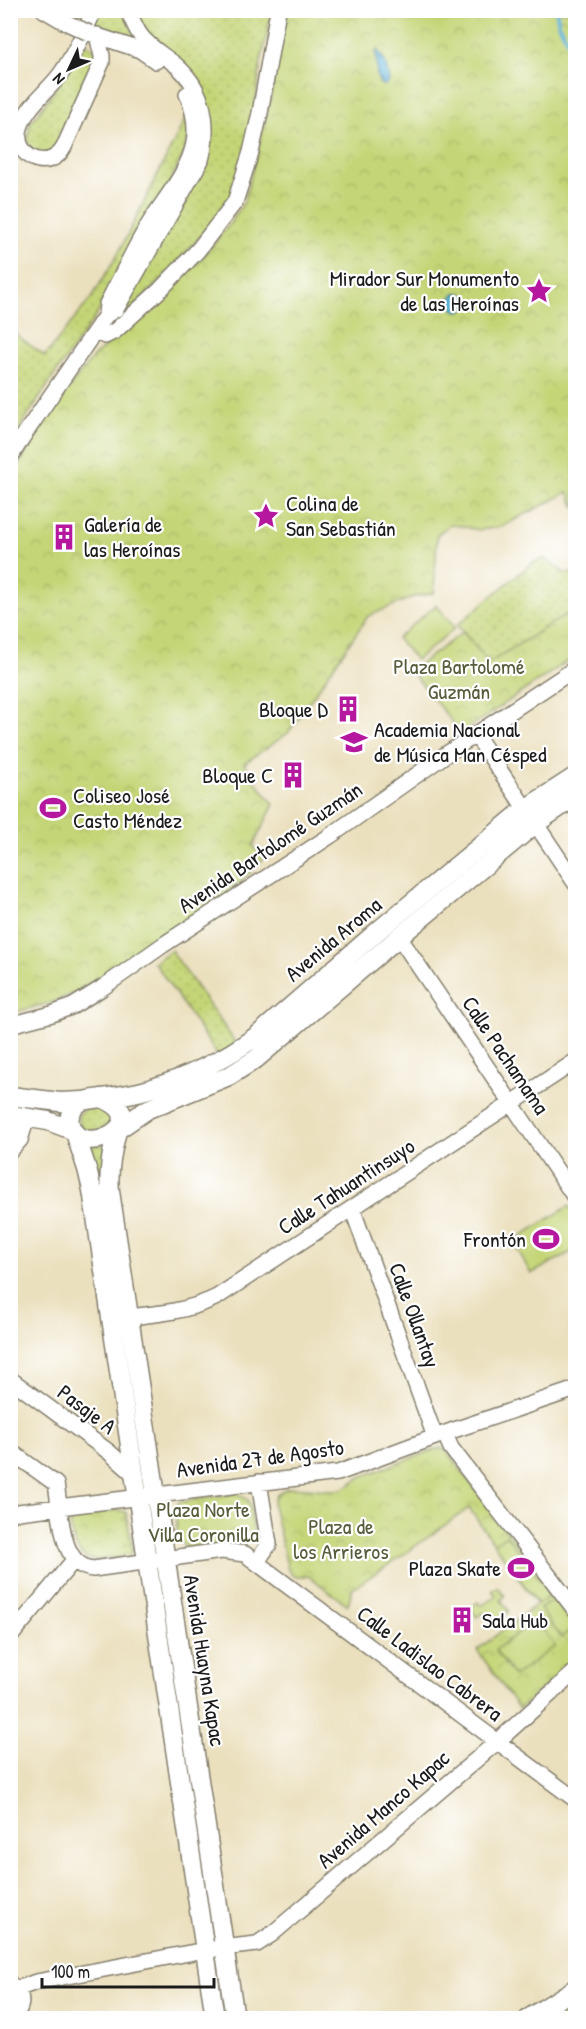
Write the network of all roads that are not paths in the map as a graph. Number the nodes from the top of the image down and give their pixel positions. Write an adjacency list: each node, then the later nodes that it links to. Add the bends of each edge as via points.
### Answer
1 (44, 10): 5 (street, bridge)
2 (94, 10): 5 (street, via 62,72 24,118 20,142 35,159 53,159 64,147 102,62)
3 (128, 10): 6 (street, via 141,36 179,68 203,103 205,144 201,160 117,309)
4 (278, 10): 7 (street, via 260,113 235,202 160,291 115,331 105,336)
5 (93, 34): 6 (street, via 140,50 172,75 186,91 194,109 196,130 194,146 184,167 106,304)
6 (106, 315): 7 (street)
7 (95, 332): 8 (street)
8 (10, 458)
9 (576, 668): 10 (street, Avenida Bartolomé Guzmán)
10 (476, 735): 13 (street); 16 (street, Avenida Bartolomé Guzmán, via 102,988 73,1006)
11 (576, 776): 13 (main road, Avenida Aroma)
12 (576, 796): 13 (main road, Avenida Aroma)
13 (530, 817): 14 (street); 15 (main road, Avenida Aroma); 19 (main road, Avenida Aroma, via 388,923 258,1035 224,1059 146,1090)
14 (576, 884)
15 (399, 937): 21 (street, Calle Pachamama); 23 (main road, Avenida Aroma, via 256,1059 229,1076 148,1109)
16 (10, 1025)
17 (576, 1061): 21 (street, Calle Tahuantinsuyo)
18 (10, 1096): 20 (main road)
19 (101, 1098): 20 (main road); 23 (main road, via 120,1110)
20 (82, 1101): 24 (main road, via 70,1113)
21 (513, 1103): 26 (street, Calle Pachamama); 27 (street, Calle Tahuantinsuyo)
22 (19, 1116): 24 (main road, via 48,1121); 25 (street, via 20,1140)
23 (118, 1130): 24 (main road, via 106,1138 94,1139); 28 (main road, Avenida Huayna Kapac, via 109,1174)
24 (74, 1132): 33 (main road, Avenida Huayna Kapac, via 92,1190)
25 (10, 1151)
26 (576, 1199)
27 (352, 1208): 28 (street, Calle Tahuantinsuyo, via 200,1306); 31 (street, Calle Ollantay)
28 (128, 1317): 35 (main road, Avenida Huayna Kapac)
29 (10, 1379): 33 (street, Pasaje A, via 109,1452)
30 (576, 1389): 31 (street, Avenida 27 de Agosto)
31 (440, 1436): 34 (street, Avenida 27 de Agosto, via 338,1473); 43 (street, Calle Ollantay)
32 (10, 1451): 37 (street, via 56,1484)
33 (135, 1476): 36 (main road, Avenida Huayna Kapac)
34 (259, 1482): 35 (street, Avenida 27 de Agosto); 42 (street, via 269,1544)
35 (157, 1495): 36 (street, Avenida 27 de Agosto); 39 (main road, Avenida Huayna Kapac)
36 (138, 1497): 37 (street, Avenida 27 de Agosto); 41 (main road, Avenida Huayna Kapac)
37 (58, 1507): 38 (street, Avenida 27 de Agosto); 40 (street)
38 (10, 1513)
39 (166, 1558): 41 (street, Calle Ladislao Cabrera); 42 (street, Calle Ladislao Cabrera, via 234,1551); 48 (main road, Avenida Huayna Kapac)
40 (74, 1560): 41 (street, Calle Ladislao Cabrera, via 93,1569); 44 (street)
41 (147, 1561): 49 (main road, Avenida Huayna Kapac)
42 (257, 1562): 46 (street, Calle Ladislao Cabrera)
43 (576, 1611)
44 (10, 1637)
45 (576, 1671): 46 (street, Avenida Manco Kapac)
46 (498, 1741): 47 (street, Calle Ladislao Cabrera); 48 (street, Avenida Manco Kapac, via 272,1934 257,1944)
47 (576, 1800)
48 (225, 1947): 49 (street, Avenida Manco Kapac); 54 (main road, Avenida Huayna Kapac)
49 (205, 1950): 50 (street, Avenida Manco Kapac); 53 (main road, Avenida Huayna Kapac)
50 (14, 1987): 52 (street, via 22,1998)
51 (576, 1988): 55 (main road)
52 (13, 2017)
53 (215, 2019)
54 (235, 2019)
55 (529, 2019)

